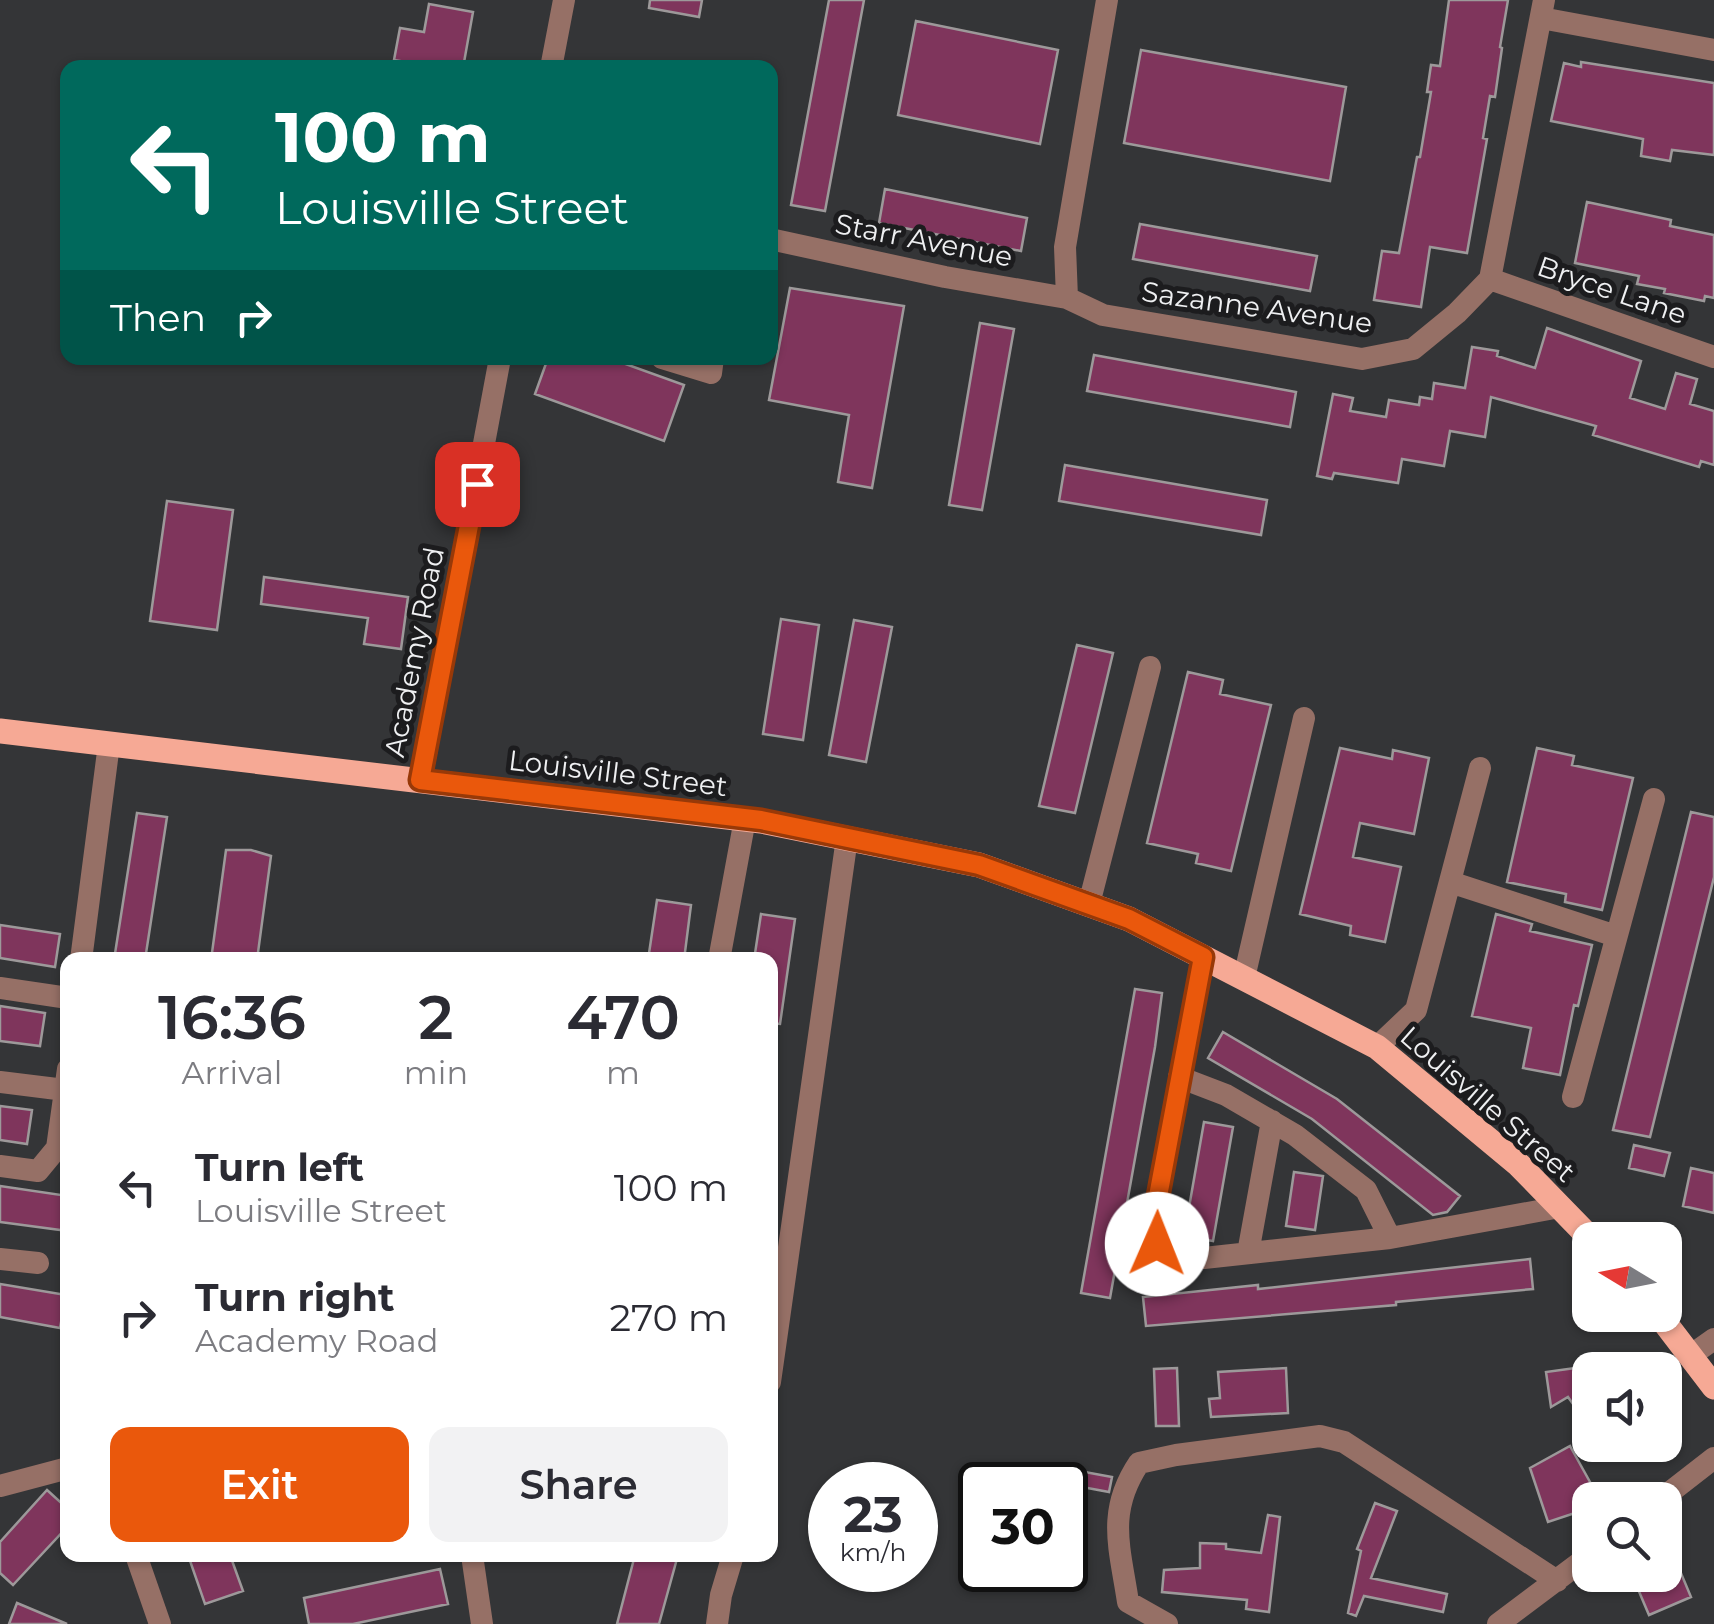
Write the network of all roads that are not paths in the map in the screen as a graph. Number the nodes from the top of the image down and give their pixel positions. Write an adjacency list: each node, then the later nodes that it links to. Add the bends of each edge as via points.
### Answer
1 (564, 0): 5 (street)
2 (1107, 0): 8 (street, via 1064,247)
3 (1542, 9): 4 (street); 7 (street)
4 (1714, 50)
5 (553, 60)
6 (778, 242): 8 (street, Starr Avenue)
7 (1490, 279): 8 (street, Sazanne Avenue, via 1413,349 1362,359 1102,316); 9 (street, Bryce Lane)
8 (1067, 298)
9 (1714, 357)
10 (499, 365): 18 (street, Academy Road)
11 (684, 365): 12 (street, via 710,373)
12 (712, 365)
13 (1150, 667): 23 (street)
14 (1304, 718): 28 (street)
15 (0, 731): 16 (main road, Louisville Street)
16 (109, 744): 18 (main road, Louisville Street); 25 (street)
17 (1480, 768): 22 (street)
18 (420, 780): 20 (main road, Louisville Street)
19 (1654, 799): 24 (street)
20 (745, 818): 21 (main road, Louisville Street); 26 (street)
21 (847, 838): 23 (main road, Louisville Street, via 979,865); 45 (street)
22 (1450, 882): 24 (street); 31 (street, via 1416,1010)
23 (1089, 904): 27 (main road, Louisville Street)
24 (1616, 936): 35 (street)
25 (83, 952)
26 (720, 952)
27 (1203, 957): 28 (main road, Louisville Street); 32 (street)
28 (1244, 978): 31 (main road, Louisville Street)
29 (0, 988): 30 (street)
30 (60, 997)
31 (1378, 1046): 39 (main road, Louisville Street)
32 (1178, 1078): 36 (street); 42 (street, via 1153,1223 1157,1244 1168,1254 1204,1258)
33 (60, 1080): 34 (street)
34 (0, 1082)
35 (1573, 1097)
36 (1272, 1121): 41 (street, via 1366,1190); 42 (street)
37 (60, 1131): 38 (street, via 58,1148 38,1171)
38 (0, 1166)
39 (1560, 1206): 40 (main road, Louisville Street); 41 (street)
40 (1575, 1222)
41 (1390, 1238): 42 (street)
42 (1248, 1253)
43 (0, 1259): 44 (street)
44 (38, 1263)
45 (778, 1325)
46 (1672, 1332): 48 (main road)
47 (1714, 1339): 48 (street)
48 (1690, 1356): 49 (main road)
49 (1714, 1387)
50 (1714, 1458): 52 (street)
51 (60, 1470): 53 (street)
52 (1682, 1483)
53 (0, 1486)
54 (138, 1562): 59 (street)
55 (473, 1562): 60 (street)
56 (731, 1562): 61 (street)
57 (1572, 1570): 58 (street)
58 (1557, 1581): 62 (street, via 1344,1442 1320,1436 1139,1463 1123,1487 1116,1525 1128,1602); 63 (street)
59 (160, 1624)
60 (482, 1624)
61 (717, 1624)
62 (1167, 1624)
63 (1498, 1624)

